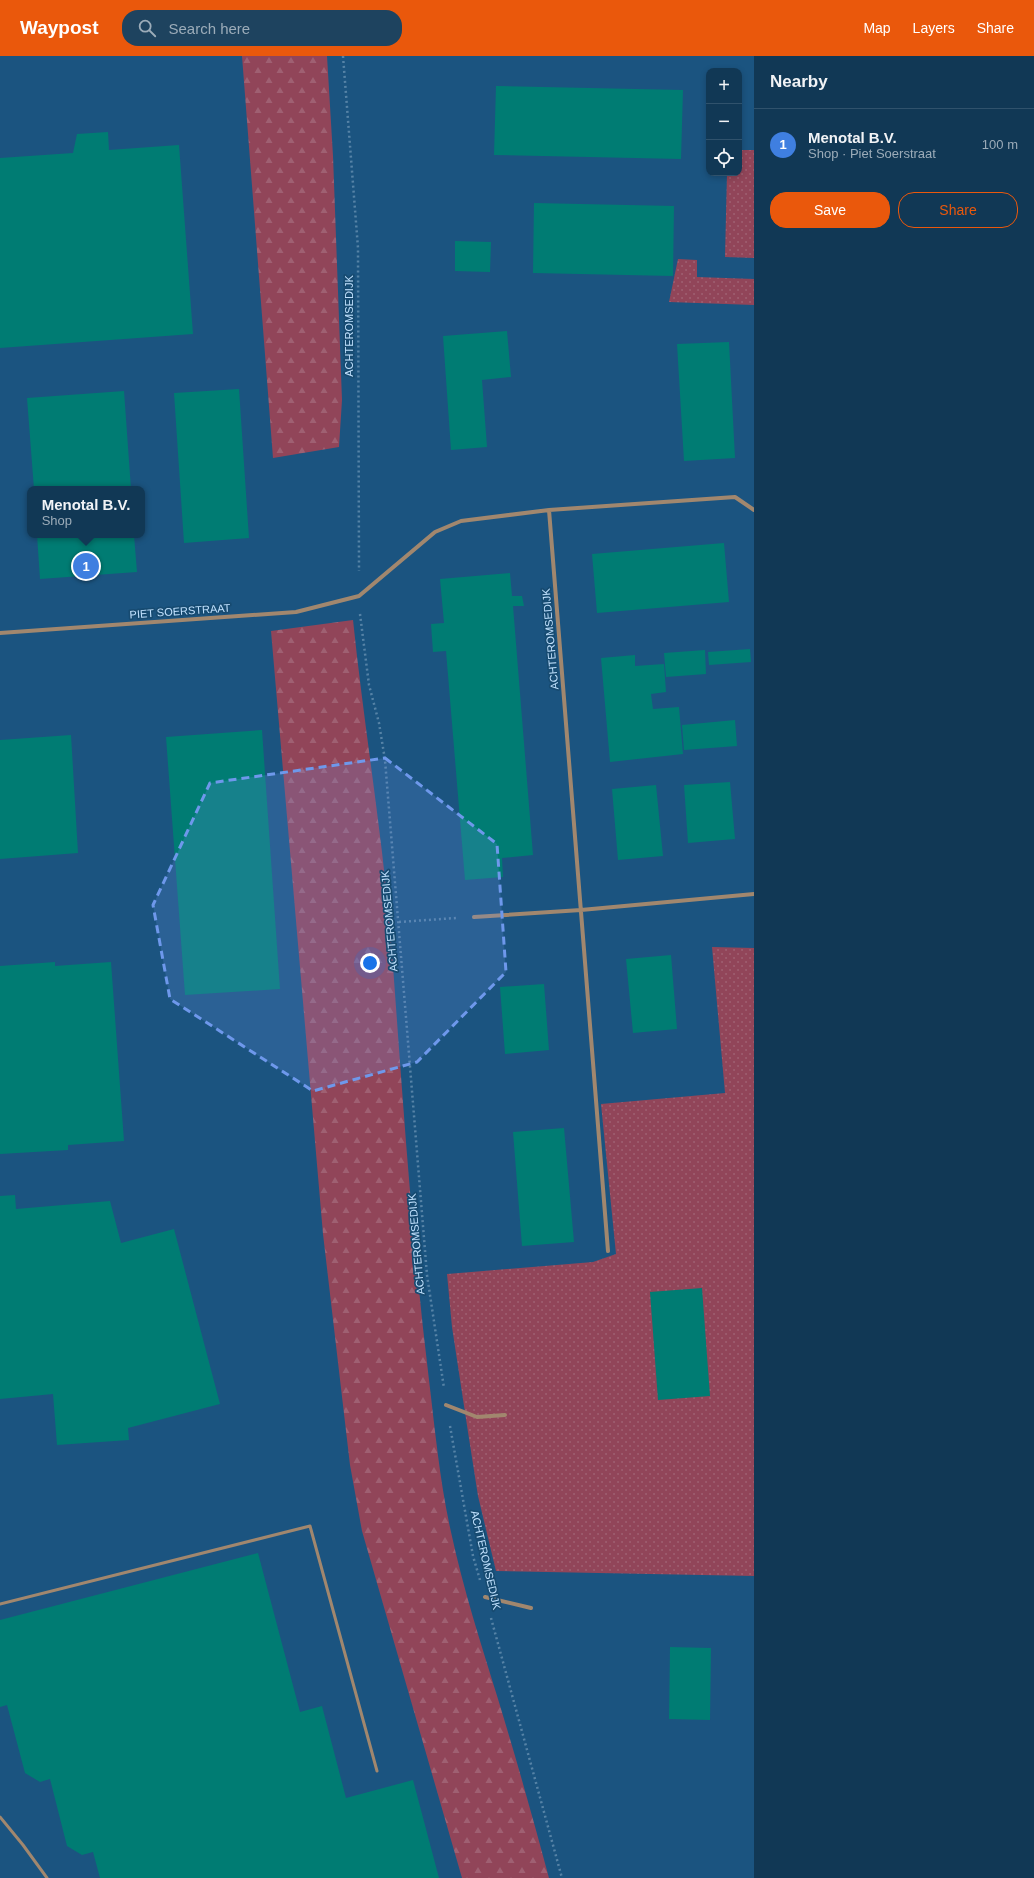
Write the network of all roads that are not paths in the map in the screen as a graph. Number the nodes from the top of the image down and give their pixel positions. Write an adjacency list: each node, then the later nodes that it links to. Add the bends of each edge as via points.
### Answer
1 (549, 510): 2 (street, via 735,497); 3 (street, PIET SOERSTRAAT, via 461,521 435,532 359,596 296,612); 5 (street, ACHTEROMSEDIJK)
2 (754, 510)
3 (0, 633)
4 (754, 894): 5 (street)
5 (580, 910): 6 (street); 7 (street, ACHTEROMSEDIJK)
6 (474, 917)
7 (608, 1251)
8 (446, 1405): 9 (street, via 477,1417)
9 (505, 1415)
10 (485, 1597): 12 (street)
11 (0, 1604): 13 (lane, via 310,1526)
12 (531, 1608)
13 (377, 1771)
14 (0, 1817): 15 (lane)
15 (47, 1878)

